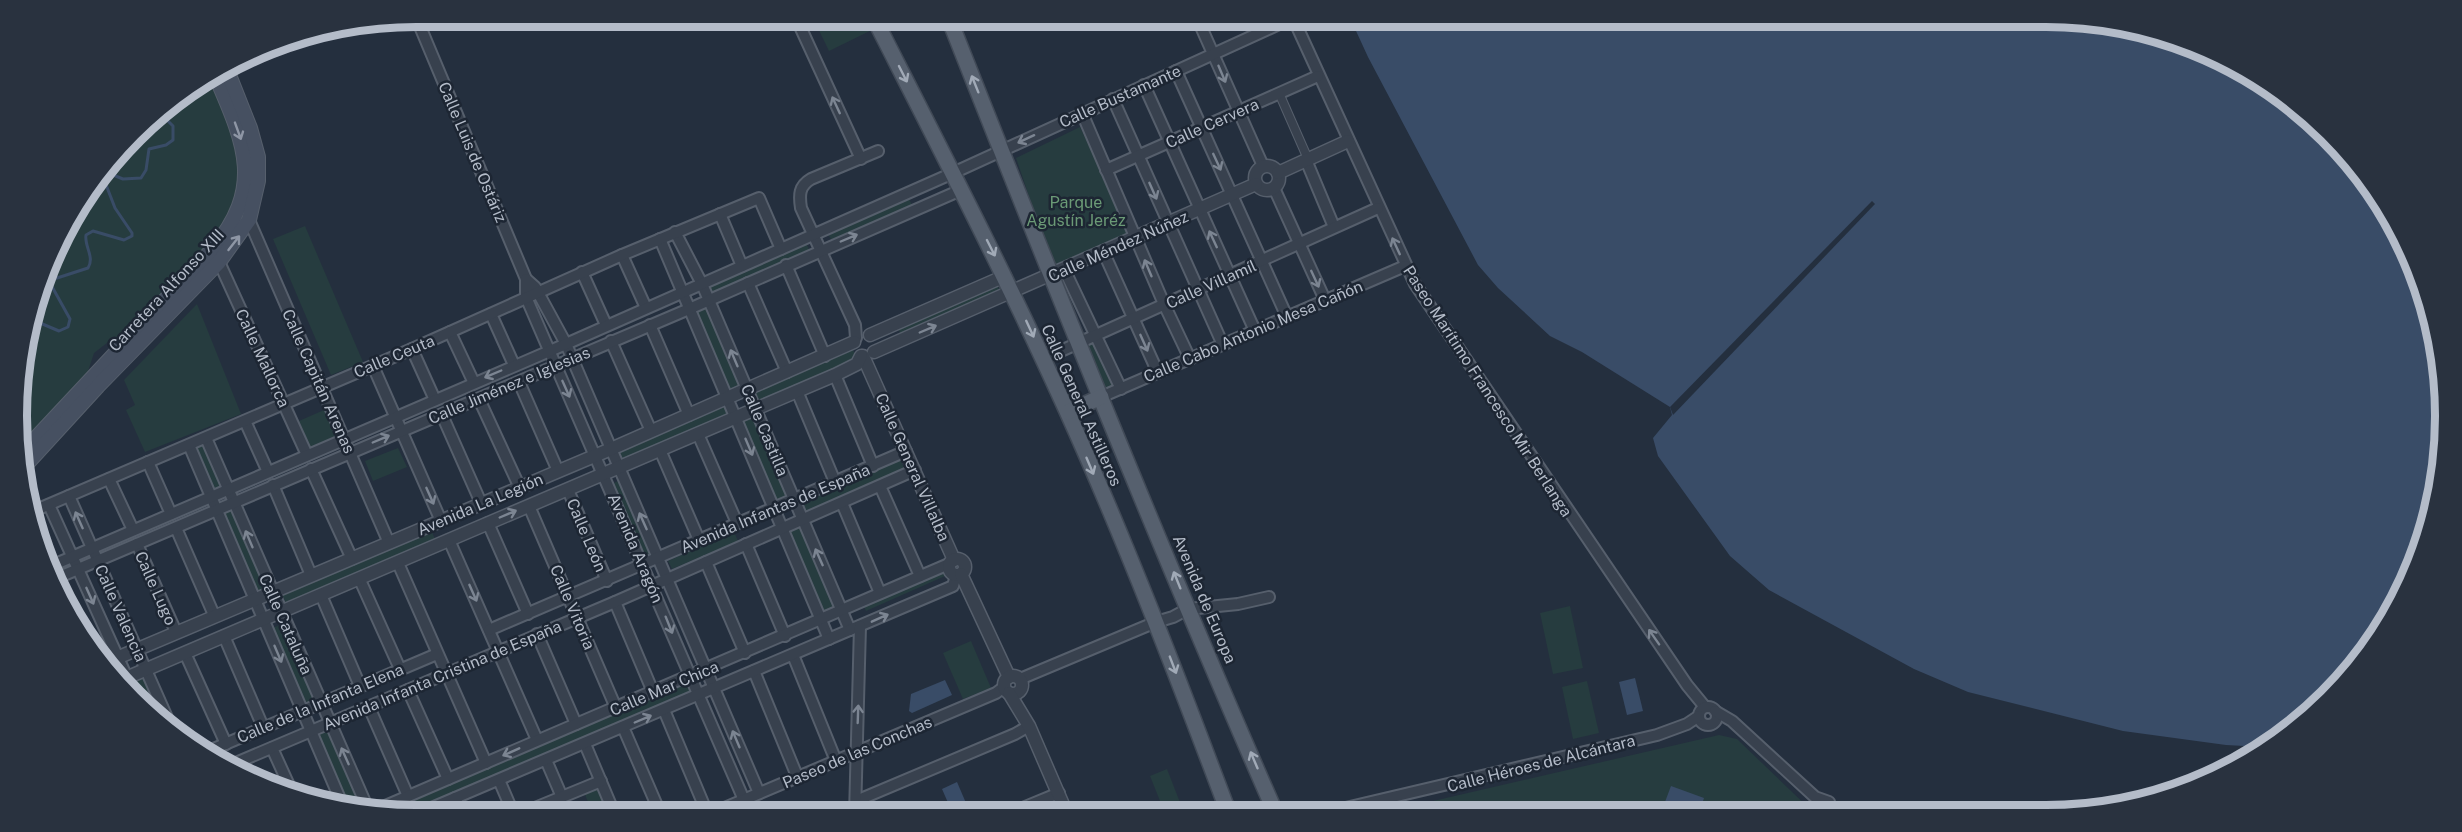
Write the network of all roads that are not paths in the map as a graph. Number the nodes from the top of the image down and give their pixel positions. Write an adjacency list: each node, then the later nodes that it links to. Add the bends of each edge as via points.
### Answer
1 (420, 27): 58 (street, Calle Luis de Ostáriz)
2 (800, 27): 24 (street, one-way to 2)
3 (879, 27): 28 (main road, Calle General Astilleros, one-way to 28)
4 (952, 27): 22 (main road, Avenida de Europa, one-way to 4)
5 (1201, 27): 8 (street)
6 (1273, 27): 8 (street, Calle Bustamante)
7 (1297, 27): 11 (street, Paseo Marítimo Francesco Mir Berlanga)
8 (1213, 54): 9 (street, Calle Bustamante); 16 (street, one-way to 16)
9 (1176, 71): 13 (street, Calle Bustamante); 18 (street)
10 (228, 75): 37 (main road, Carretera Alfonso XIII, via 258,157 258,181)
11 (1318, 76): 14 (street, Calle Cervera); 20 (street, Paseo Marítimo Francesco Mir Berlanga)
12 (218, 81): 123 (main road, Carretera Alfonso XIII, one-way to 123, via 244,155 242,194 232,224 206,258)
13 (1144, 85): 15 (street, Calle Bustamante); 19 (street)
14 (1279, 93): 16 (street, Calle Cervera); 25 (street)
15 (1113, 99): 17 (street, Calle Bustamante); 23 (street)
16 (1238, 112): 18 (street, Calle Cervera); 26 (street)
17 (1082, 113): 22 (street, Calle Bustamante, one-way to 22); 27 (street)
18 (1202, 128): 19 (street, Calle Cervera); 33 (street, one-way to 33)
19 (1170, 141): 23 (street, Calle Cervera); 35 (street)
20 (1348, 141): 25 (street); 34 (street, Paseo Marítimo Francesco Mir Berlanga)
21 (878, 151): 24 (street)
22 (1001, 151): 28 (street, Calle Bustamante); 55 (main road, Avenida de Europa)
23 (1138, 156): 27 (street, Calle Cervera); 38 (street, one-way to 38)
24 (861, 159): 41 (street, via 804,184 800,199)
25 (1307, 160): 29 (street); 39 (street)
26 (1263, 166): 29 (street, via 1274,167); 30 (street, via 1256,173)
27 (1106, 170): 42 (street)
28 (953, 173): 32 (main road, Calle General Astilleros); 41 (street, Calle Jiménez e Iglesias)
29 (1278, 173): 31 (street)
30 (1257, 184): 31 (street, via 1264,189); 33 (street, Calle Méndez Núñez)
31 (1274, 188): 44 (street)
32 (961, 190): 46 (street, Calle Jiménez e Iglesias, one-way to 32); 56 (main road, Calle General Astilleros, one-way to 56)
33 (1233, 196): 35 (street, Calle Méndez Núñez); 49 (street)
34 (1378, 208): 39 (street, Calle Villamíl); 53 (street, Paseo Marítimo Francesco Mir Berlanga, one-way to 34)
35 (1199, 210): 38 (street, Calle Méndez Núñez); 57 (street, one-way to 35)
36 (720, 214): 40 (street, Calle Ceuta); 45 (street, Calle Ceuta, via 759,198); 51 (street)
37 (249, 220): 50 (main road, Carretera Alfonso XIII, one-way to 37); 101 (street, Calle Capitán Arenas)
38 (1168, 224): 42 (street, Calle Méndez Núñez); 61 (street)
39 (1334, 227): 44 (street, Calle Villamíl)
40 (675, 232): 43 (street, Calle Ceuta); 60 (street, Calle Castilla)
41 (813, 235): 45 (street, Calle Jiménez e Iglesias); 46 (street)
42 (1135, 238): 47 (street, Calle Méndez Núñez); 69 (street, one-way to 42)
43 (660, 239): 48 (street, Calle Ceuta); 63 (street, Calle Castilla)
44 (1299, 244): 49 (street, Calle Villamíl); 68 (street, one-way to 68)
45 (781, 249): 51 (street, Calle Jiménez e Iglesias)
46 (820, 250): 52 (street, Calle Jiménez e Iglesias); 81 (street)
47 (1103, 251): 55 (street, Calle Méndez Núñez); 75 (street)
48 (622, 255): 54 (street, Calle Ceuta); 70 (street)
49 (1262, 261): 57 (street, Calle Villamíl); 74 (street)
50 (219, 262): 109 (street, Calle Mallorca); 130 (main road, Carretera Alfonso XIII)
51 (742, 266): 60 (street, Calle Jiménez e Iglesias)
52 (786, 266): 59 (street, Calle Jiménez e Iglesias); 89 (street)
53 (1405, 266): 68 (street, Calle Cabo Antonio Mesa Cañón); 239 (street, Paseo Marítimo Francesco Mir Berlanga, one-way to 53)
54 (582, 272): 62 (street, Calle Ceuta); 76 (street)
55 (1057, 272): 64 (street, Calle Méndez Núñez); 80 (street); 83 (main road, Avenida de Europa)
56 (1005, 276): 64 (main road, Calle General Astilleros); 66 (street, Avenida La Legión)
57 (1230, 276): 61 (street, Calle Villamíl); 78 (street)
58 (526, 279): 62 (street, Calle Luis de Ostáriz); 65 (street, Calle Luis de Ostáriz)
59 (748, 283): 67 (street, Calle Jiménez e Iglesias); 96 (street)
60 (702, 284): 63 (street, Calle Jiménez e Iglesias); 67 (street, Calle Castilla)
61 (1198, 290): 69 (street, Calle Villamíl); 85 (street)
62 (538, 292): 65 (street, Calle Ceuta); 84 (street, Calle Luis de Ostáriz)
63 (682, 292): 70 (street, Calle Jiménez e Iglesias); 71 (street, Calle Castilla)
64 (1012, 293): 73 (street, Avenida La Legión); 91 (main road, Calle General Astilleros, one-way to 91)
65 (526, 297): 72 (street, Calle Ceuta); 87 (street, Avenida Aragón)
66 (954, 299): 73 (street); 81 (street, Avenida La Legión)
67 (709, 300): 71 (street, Calle Jiménez e Iglesias); 102 (street, Calle Castilla, one-way to 67)
68 (1325, 300): 74 (street, Calle Cabo Antonio Mesa Cañón)
69 (1164, 304): 75 (street, Calle Villamíl); 92 (street)
70 (646, 308): 76 (street, Calle Jiménez e Iglesias)
71 (689, 309): 77 (street, Calle Jiménez e Iglesias); 106 (street, Calle Castilla)
72 (491, 314): 79 (street, Calle Ceuta); 93 (street)
73 (961, 315): 88 (street, Avenida La Legión, one-way to 73)
74 (1287, 317): 78 (street, Calle Cabo Antonio Mesa Cañón)
75 (1133, 318): 80 (street, Calle Villamíl); 97 (street, one-way to 97)
76 (606, 325): 84 (street, Calle Jiménez e Iglesias)
77 (650, 325): 82 (street, Calle Jiménez e Iglesias); 113 (street)
78 (1255, 331): 85 (street, Calle Cabo Antonio Mesa Cañón)
79 (450, 332): 86 (street, Calle Ceuta); 99 (street)
80 (1095, 335): 83 (street, Calle Villamíl); 103 (street)
81 (861, 338): 88 (street, via 855,350); 88 (street, via 876,344); 89 (street, Avenida La Legión)
82 (611, 341): 90 (street, Calle Jiménez e Iglesias); 118 (street)
83 (1078, 343): 91 (street, Calle Villamíl); 105 (main road, Avenida de Europa)
84 (566, 344): 87 (street, Calle Jiménez e Iglesias); 90 (street, Avenida Aragón)
85 (1223, 345): 92 (street, Calle Cabo Antonio Mesa Cañón)
86 (412, 349): 94 (street, Calle Ceuta); 108 (street)
87 (549, 351): 93 (street, Calle Jiménez e Iglesias); 95 (street, Avenida Aragón)
88 (867, 355): 98 (street, Avenida La Legión); 126 (street, Calle General Villalba)
89 (825, 356): 96 (street, Avenida La Legión)
90 (572, 358): 95 (street, Calle Jiménez e Iglesias); 124 (street, Avenida Aragón)
91 (1043, 359): 111 (main road, Calle General Astilleros)
92 (1190, 359): 97 (street, Calle Cabo Antonio Mesa Cañón)
93 (514, 365): 99 (street, Calle Jiménez e Iglesias, one-way to 99)
94 (373, 366): 101 (street, Calle Ceuta); 114 (street)
95 (556, 366): 100 (street, Calle Jiménez e Iglesias); 129 (street, Avenida Aragón, one-way to 129)
96 (787, 372): 102 (street, Avenida La Legión)
97 (1158, 373): 103 (street, Calle Cabo Antonio Mesa Cañón)
98 (835, 375): 104 (street, Avenida La Legión); 132 (street)
99 (474, 382): 108 (street, Calle Jiménez e Iglesias)
100 (519, 382): 107 (street, Calle Jiménez e Iglesias); 136 (street)
101 (322, 387): 109 (street, Calle Ceuta); 121 (street, Calle Capitán Arenas)
102 (747, 389): 106 (street, Avenida La Legión); 110 (street, Calle Castilla)
103 (1121, 389): 105 (street, Calle Cabo Antonio Mesa Cañón)
104 (797, 391): 110 (street, Avenida La Legión); 140 (street)
105 (1101, 397): 111 (main road); 195 (main road, Avenida de Europa, one-way to 105)
106 (728, 398): 113 (street, Avenida La Legión); 115 (street, Calle Castilla)
107 (479, 399): 112 (street, Calle Jiménez e Iglesias); 143 (street)
108 (435, 400): 114 (street, Calle Jiménez e Iglesias)
109 (284, 404): 116 (street, Calle Ceuta); 128 (street, Calle Mallorca)
110 (756, 409): 115 (street, Avenida La Legión); 148 (street, Calle Castilla)
111 (1068, 412): 203 (main road, Calle General Astilleros, one-way to 203)
112 (442, 415): 117 (street, Calle Jiménez e Iglesias); 150 (street)
113 (689, 415): 118 (street, Avenida La Legión)
114 (395, 417): 117 (street); 121 (street, Calle Jiménez e Iglesias)
115 (736, 418): 119 (street, Avenida La Legión); 154 (street, Calle Castilla, one-way to 154)
116 (246, 421): 120 (street, Calle Ceuta); 137 (street)
117 (401, 430): 127 (street, Calle Jiménez e Iglesias, one-way to 117); 159 (street, one-way to 159)
118 (651, 432): 124 (street, Avenida La Legión)
119 (698, 434): 125 (street, Avenida La Legión); 161 (street)
120 (206, 438): 122 (street, Calle Ceuta); 144 (street, Calle Cataluña)
121 (344, 439): 127 (street, Calle Capitán Arenas); 128 (street, Calle Jiménez e Iglesias)
122 (189, 445): 131 (street, Calle Ceuta); 147 (street, Calle Cataluña)
123 (28, 447)
124 (611, 449): 129 (street, Avenida La Legión); 133 (street, Avenida Aragón)
125 (660, 450): 133 (street, Avenida La Legión); 166 (street)
126 (906, 451): 132 (street, Avenida Infantas de España); 135 (street, Calle General Villalba)
127 (350, 452): 134 (street, Calle Jiménez e Iglesias); 167 (street, Calle Capitán Arenas)
128 (307, 455): 137 (street, Calle Jiménez e Iglesias)
129 (596, 455): 136 (street, Avenida La Legión); 138 (street, Avenida Aragón)
130 (30, 462)
131 (148, 462): 139 (street, Calle Ceuta); 157 (street)
132 (873, 466): 140 (street, Avenida Infantas de España)
133 (620, 468): 138 (street, Avenida La Legión); 172 (street, Avenida Aragón, one-way to 133)
134 (311, 469): 141 (street, Calle Jiménez e Iglesias); 173 (street)
135 (915, 470): 142 (street, Avenida Infantas de España); 179 (street, Calle General Villalba)
136 (558, 471): 143 (street, Avenida La Legión)
137 (268, 472): 144 (street, Calle Jiménez e Iglesias)
138 (604, 474): 145 (street, Avenida La Legión); 178 (street, Avenida Aragón)
139 (109, 479): 146 (street, Calle Ceuta); 164 (street, Calle Lugo)
140 (835, 482): 148 (street, Avenida Infantas de España)
141 (273, 485): 149 (street, Calle Jiménez e Iglesias); 181 (street)
142 (880, 486): 151 (street, Avenida Infantas de España); 183 (street)
143 (520, 488): 150 (street, Avenida La Legión)
144 (228, 489): 147 (street, Calle Jiménez e Iglesias); 149 (street, Calle Cataluña)
145 (568, 490): 153 (street, Avenida La Legión); 186 (street, Calle León)
146 (69, 496): 152 (street, Calle Ceuta); 170 (street, Calle Valencia, one-way to 146)
147 (211, 496): 156 (street, Calle Cataluña); 157 (street, Calle Jiménez e Iglesias)
148 (795, 500): 154 (street, Avenida Infantas de España); 158 (street, Calle Castilla)
149 (233, 502): 156 (street, Calle Jiménez e Iglesias); 188 (street, Calle Cataluña, one-way to 149)
150 (481, 503): 159 (street, Avenida La Legión)
151 (842, 503): 158 (street, Avenida Infantas de España); 189 (street)
152 (49, 505): 155 (street, Calle Ceuta); 171 (street, Calle Valencia)
153 (529, 506): 160 (street, Avenida La Legión, one-way to 153); 191 (street, Calle Vitoria)
154 (775, 508): 161 (street, Avenida Infantas de España); 163 (street, Calle Castilla)
155 (38, 509)
156 (216, 509): 162 (street, Calle Jiménez e Iglesias); 193 (street, Calle Cataluña)
157 (171, 514): 164 (street, Calle Jiménez e Iglesias)
158 (803, 520): 163 (street, Avenida Infantas de España); 196 (street, Calle Castilla, one-way to 158)
159 (441, 521): 167 (street, Avenida La Legión)
160 (488, 523): 165 (street, Avenida La Legión); 198 (street)
161 (737, 523): 166 (street, Avenida Infantas de España)
162 (176, 528): 168 (street, Calle Jiménez e Iglesias); 199 (street)
163 (784, 528): 169 (street, Avenida Infantas de España); 202 (street, Calle Castilla)
164 (133, 530): 170 (street, Calle Jiménez e Iglesias)
165 (449, 540): 176 (street, Avenida La Legión); 205 (street, one-way to 205)
166 (699, 540): 172 (street, Avenida Infantas de España)
167 (389, 543): 173 (street, Avenida La Legión)
168 (137, 544): 174 (street, Calle Jiménez e Iglesias); 206 (street, Calle Lugo)
169 (746, 544): 175 (street, Avenida Infantas de España); 209 (street)
170 (92, 548): 171 (street, Calle Jiménez e Iglesias); 174 (street, Calle Valencia)
171 (72, 557): 177 (street, Calle Jiménez e Iglesias); 180 (street, Calle Valencia)
172 (659, 557): 178 (street, Avenida Infantas de España); 184 (street, Avenida Aragón)
173 (352, 559): 181 (street, Avenida La Legión)
174 (97, 560): 180 (street, Calle Jiménez e Iglesias); 211 (street, Calle Valencia)
175 (706, 562): 184 (street, Avenida Infantas de España); 214 (street)
176 (398, 563): 185 (street, Avenida La Legión); 215 (street)
177 (56, 564)
178 (644, 564): 186 (street); 187 (street, Avenida Aragón)
179 (956, 568): 183 (street, Calle Mar Chica); 204 (street, Calle Mar Chica, one-way to 179, via 953,586); 227 (street, Calle General Villalba)
180 (78, 569): 182 (street, Calle Jiménez e Iglesias); 217 (street, Calle Valencia, one-way to 217)
181 (311, 575): 188 (street, Avenida La Legión)
182 (62, 576)
183 (920, 576): 189 (street, Calle Mar Chica)
184 (667, 578): 187 (street, Avenida Infantas de España); 222 (street, Avenida Aragón)
185 (360, 580): 190 (street, Avenida La Legión); 220 (street)
186 (607, 580): 191 (street)
187 (653, 585): 194 (street, Avenida Infanta Cristina de España); 226 (street, Avenida Aragón, one-way to 226)
188 (272, 592): 193 (street, Avenida La Legión); 197 (street, Calle Cataluña)
189 (880, 594): 196 (street, Calle Mar Chica)
190 (321, 595): 197 (street, Avenida La Legión); 228 (street)
191 (568, 597): 198 (street); 200 (street, Calle Vitoria)
192 (1269, 597): 195 (street, Paseo de las Conchas)
193 (255, 599): 199 (street, Avenida La Legión); 201 (street, Calle Cataluña)
194 (615, 602): 200 (street, Avenida Infanta Cristina de España); 231 (street)
195 (1188, 609): 203 (street, Paseo de las Conchas); 284 (main road, Avenida de Europa, one-way to 195)
196 (842, 611): 202 (street, Calle Mar Chica); 204 (street, Calle Castilla)
197 (281, 612): 201 (street, Avenida La Legión); 233 (street, Calle Cataluña)
198 (528, 614): 205 (street)
199 (214, 615): 206 (street, Avenida La Legión)
200 (578, 617): 207 (street, Avenida Infanta Cristina de España); 235 (street, Calle Vitoria)
201 (263, 619): 208 (street, Avenida La Legión); 236 (street, Calle Cataluña, one-way to 236)
202 (821, 620): 209 (street, Calle Mar Chica); 210 (street, Calle Castilla)
203 (1156, 622): 227 (street, Paseo de las Conchas); 283 (main road, Calle General Astilleros, one-way to 283)
204 (855, 628): 210 (street, Calle Mar Chica); 251 (street, one-way to 204)
205 (489, 630): 212 (street)
206 (176, 632): 211 (street, Avenida La Legión)
207 (537, 634): 212 (street, Avenida Infanta Cristina de España); 241 (street)
208 (224, 636): 213 (street, Avenida La Legión); 243 (street)
209 (784, 636): 214 (street, Calle Mar Chica)
210 (830, 639): 216 (street, Calle Mar Chica)
211 (136, 650): 217 (street, Avenida La Legión); 221 (street, Calle Valencia)
212 (498, 651): 224 (street, Avenida Infanta Cristina de España); 246 (street)
213 (185, 653): 221 (street, Avenida La Legión); 247 (street)
214 (745, 653): 222 (street, Calle Mar Chica)
215 (437, 654): 220 (street, Calle de la Infanta Elena); 224 (street)
216 (793, 655): 223 (street, Calle Mar Chica); 253 (street)
217 (118, 658): 218 (street, Avenida La Legión); 219 (street, Calle Valencia)
218 (113, 660)
219 (120, 668)
220 (400, 669): 228 (street, Calle de la Infanta Elena)
221 (145, 670): 225 (street, Avenida La Legión); 238 (street, Calle Valencia)
222 (706, 670): 226 (street, Calle Mar Chica); 229 (street, Avenida Aragón)
223 (754, 671): 229 (street, Calle Mar Chica); 256 (street)
224 (446, 674): 230 (street, Avenida Infanta Cristina de España); 255 (street)
225 (128, 677)
226 (690, 677): 231 (street, Calle Mar Chica); 232 (street, Avenida Aragón)
227 (1012, 685): 242 (street, Calle General Villalba); 251 (street, Paseo de las Conchas)
228 (360, 686): 233 (street, Calle de la Infanta Elena)
229 (714, 688): 232 (street, Calle Mar Chica); 261 (street, Avenida Aragón, one-way to 229)
230 (408, 690): 234 (street, Avenida Infanta Cristina de España); 257 (street)
231 (653, 692): 235 (street, Calle Mar Chica)
232 (698, 695): 237 (street, Calle Mar Chica); 267 (street, Avenida Aragón)
233 (321, 702): 236 (street, Calle de la Infanta Elena); 240 (street, Calle Cataluña)
234 (369, 707): 240 (street, Avenida Infanta Cristina de España); 263 (street)
235 (616, 708): 241 (street, Calle Mar Chica)
236 (302, 710): 243 (street, Calle de la Infanta Elena); 245 (street, Calle Cataluña)
237 (664, 710): 244 (street, Calle Mar Chica, one-way to 237); 278 (street)
238 (164, 712)
239 (1708, 716): 270 (street, via 1740,729 1815,797); 285 (street, Calle Héroes de Alcántara, via 1658,735)
240 (330, 723): 245 (street, Avenida Infanta Cristina de España); 269 (street, Calle Cataluña, one-way to 240)
241 (576, 724): 246 (street, Calle Mar Chica)
242 (1029, 726): 262 (street, Calle General Villalba); 268 (street)
243 (263, 727): 247 (street, Calle de la Infanta Elena)
244 (623, 728): 248 (street, Calle Mar Chica); 277 (street)
245 (311, 730): 249 (street, Avenida Infanta Cristina de España); 265 (street, Calle Cataluña)
246 (537, 740): 255 (street, Calle Mar Chica, one-way to 255)
247 (226, 744): 250 (street, Calle de la Infanta Elena)
248 (585, 744): 252 (street, Calle Mar Chica); 259 (street)
249 (272, 748): 254 (street, Avenida Infanta Cristina de España); 260 (street)
250 (215, 749)
251 (856, 752): 253 (street, Paseo de las Conchas); 268 (street)
252 (546, 760): 258 (street, Calle Mar Chica); 264 (street)
253 (836, 761): 256 (street, Paseo de las Conchas)
254 (239, 762)
255 (486, 763): 257 (street, Calle Mar Chica)
256 (797, 776): 261 (street, Paseo de las Conchas)
257 (448, 779): 263 (street, Calle Mar Chica)
258 (499, 780): 266 (street, Calle Mar Chica); 274 (street)
259 (601, 781): 264 (street); 276 (street)
260 (288, 783)
261 (759, 793): 267 (street, Paseo de las Conchas)
262 (1059, 793): 281 (street); 282 (street, Calle General Villalba)
263 (408, 796): 271 (street, Calle Mar Chica)
264 (562, 797): 275 (street)
265 (340, 798)
266 (456, 798): 272 (street, Calle Mar Chica); 273 (street)
267 (744, 800): 279 (street, Paseo de las Conchas)
268 (856, 801): 280 (street)
269 (365, 802)
270 (1829, 802)
271 (390, 804)
272 (439, 805)
273 (459, 805)
274 (511, 805)
275 (542, 805)
276 (611, 805)
277 (657, 805)
278 (704, 805)
279 (732, 805)
280 (856, 805)
281 (1030, 805)
282 (1064, 805)
283 (1226, 805)
284 (1272, 805)
285 (1359, 805)

